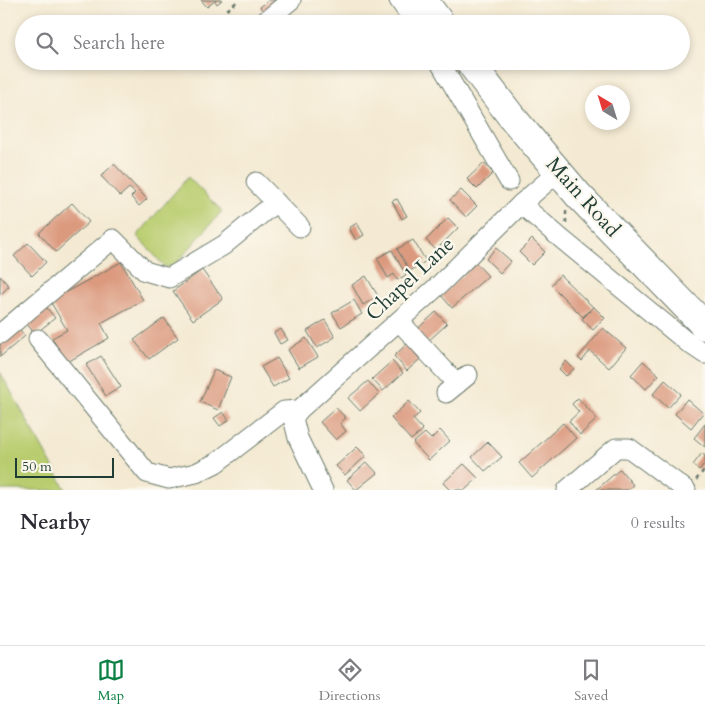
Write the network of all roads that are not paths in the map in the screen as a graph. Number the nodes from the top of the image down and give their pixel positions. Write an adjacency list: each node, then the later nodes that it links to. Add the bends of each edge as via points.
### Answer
1 (291, 0): 4 (street)
2 (399, 0): 5 (street)
3 (424, 0): 6 (highway)
4 (273, 15)
5 (410, 15)
6 (435, 15)
7 (443, 70): 10 (street)
8 (476, 70): 9 (highway, Main Road)
9 (558, 172): 13 (street, Chapel Lane); 16 (highway, Main Road)
10 (509, 181)
11 (256, 182): 12 (street)
12 (276, 202): 14 (street); 17 (street, via 224,245 169,278 145,271 113,239)
13 (521, 204): 15 (street, Chapel Lane); 19 (street)
14 (300, 227)
15 (399, 321): 20 (street); 21 (street, Chapel Lane)
16 (705, 326)
17 (0, 334)
18 (38, 339): 21 (street, via 147,473 169,479 196,473 216,463 284,411)
19 (705, 354)
20 (457, 384)
21 (296, 414): 22 (street, via 298,438)
22 (323, 490)
23 (567, 490): 24 (street, via 616,448 629,448)
24 (686, 490)

